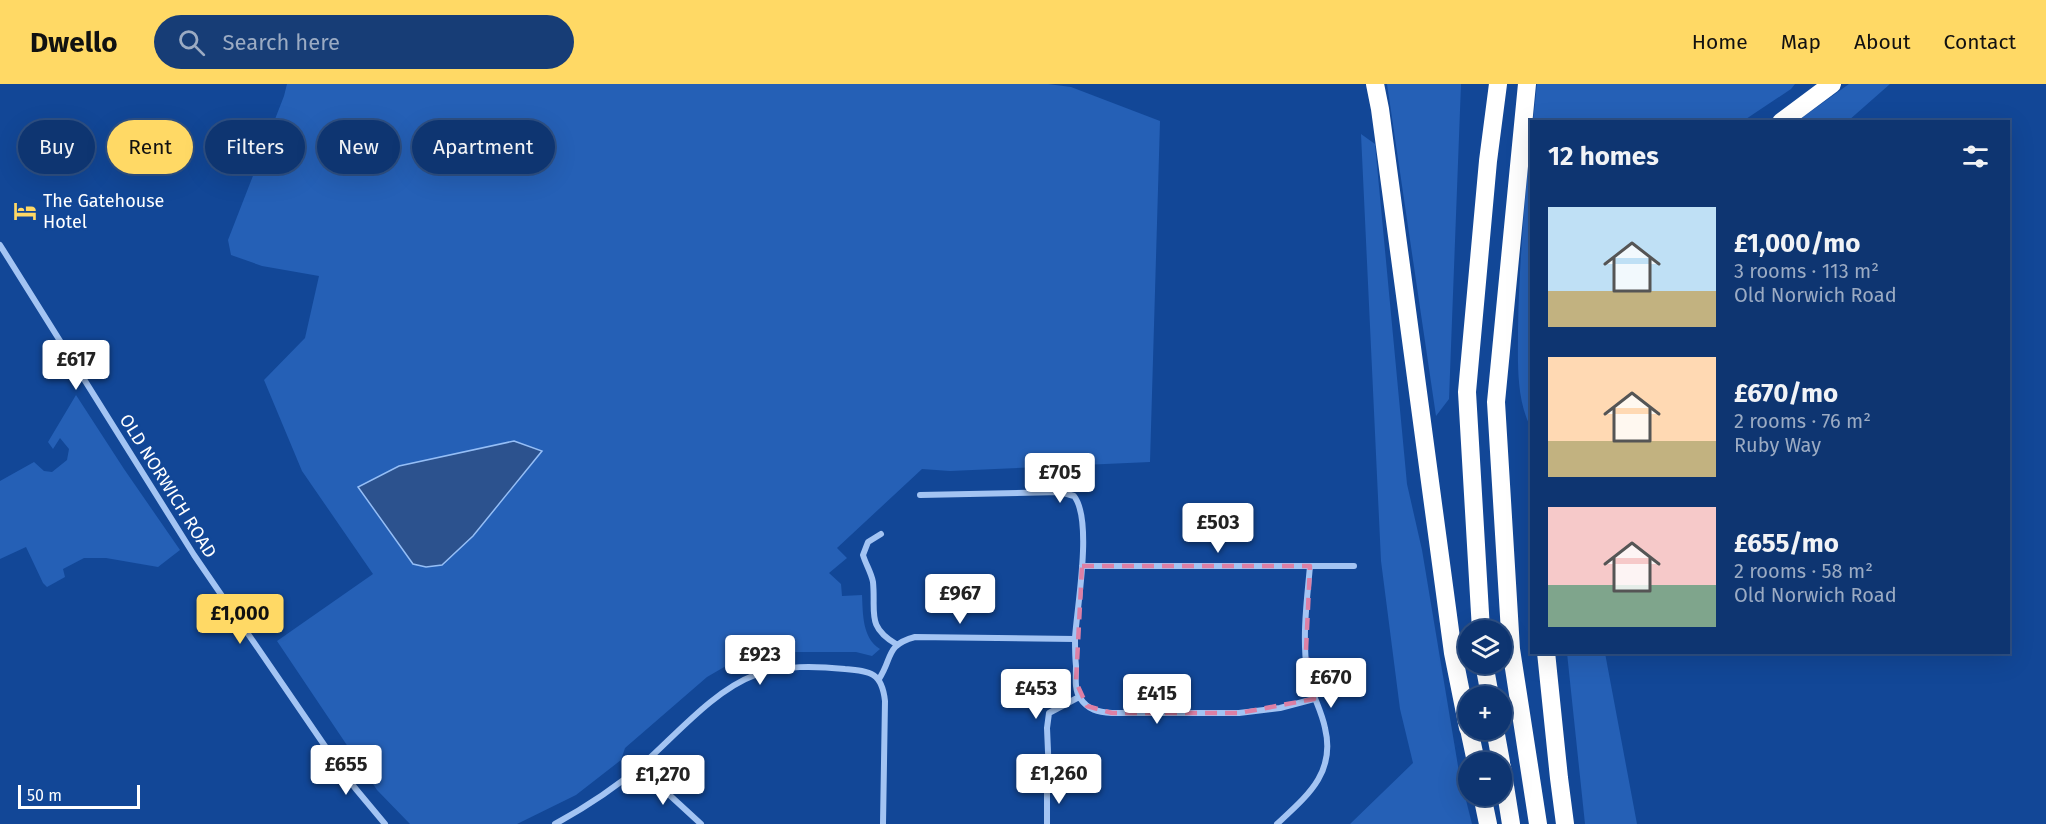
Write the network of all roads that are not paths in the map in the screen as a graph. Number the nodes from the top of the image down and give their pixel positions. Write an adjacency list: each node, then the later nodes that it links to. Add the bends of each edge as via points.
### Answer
1 (1375, 84): 17 (highway)
2 (1498, 84): 12 (highway, via 1467,392)
3 (1527, 84): 33 (highway, via 1496,402 1511,649)
4 (1832, 84): 5 (highway)
5 (1784, 120)
6 (0, 245): 25 (street, OLD NORWICH ROAD, via 194,555 329,752)
7 (920, 495): 9 (street, via 1070,493 1081,509)
8 (881, 534): 14 (street, via 868,542 863,555 871,574 875,626 882,636)
9 (1082, 566): 10 (street); 13 (street)
10 (1310, 566): 11 (street); 19 (street, via 1305,619 1307,670)
11 (1354, 566)
12 (1480, 620)
13 (1075, 639): 14 (street, via 925,636); 18 (street)
14 (896, 644): 16 (street)
15 (1546, 654): 34 (highway)
16 (879, 679): 20 (street, via 860,670 828,667 776,669 755,675 715,697); 28 (street, via 885,701)
17 (1460, 686)
18 (1079, 697): 19 (street, via 1092,710 1124,713 1258,712); 21 (street, via 1049,713)
19 (1314, 699): 30 (street, via 1325,727 1328,750 1324,771 1308,794)
20 (639, 767): 26 (street, via 591,804); 27 (street)
21 (1048, 775)
22 (1047, 786): 29 (street)
23 (1484, 806): 31 (highway)
24 (1508, 806): 32 (highway)
25 (384, 824)
26 (555, 824)
27 (701, 824)
28 (883, 824)
29 (1047, 824)
30 (1277, 824)
31 (1488, 824)
32 (1511, 824)
33 (1538, 824)
34 (1565, 824)

